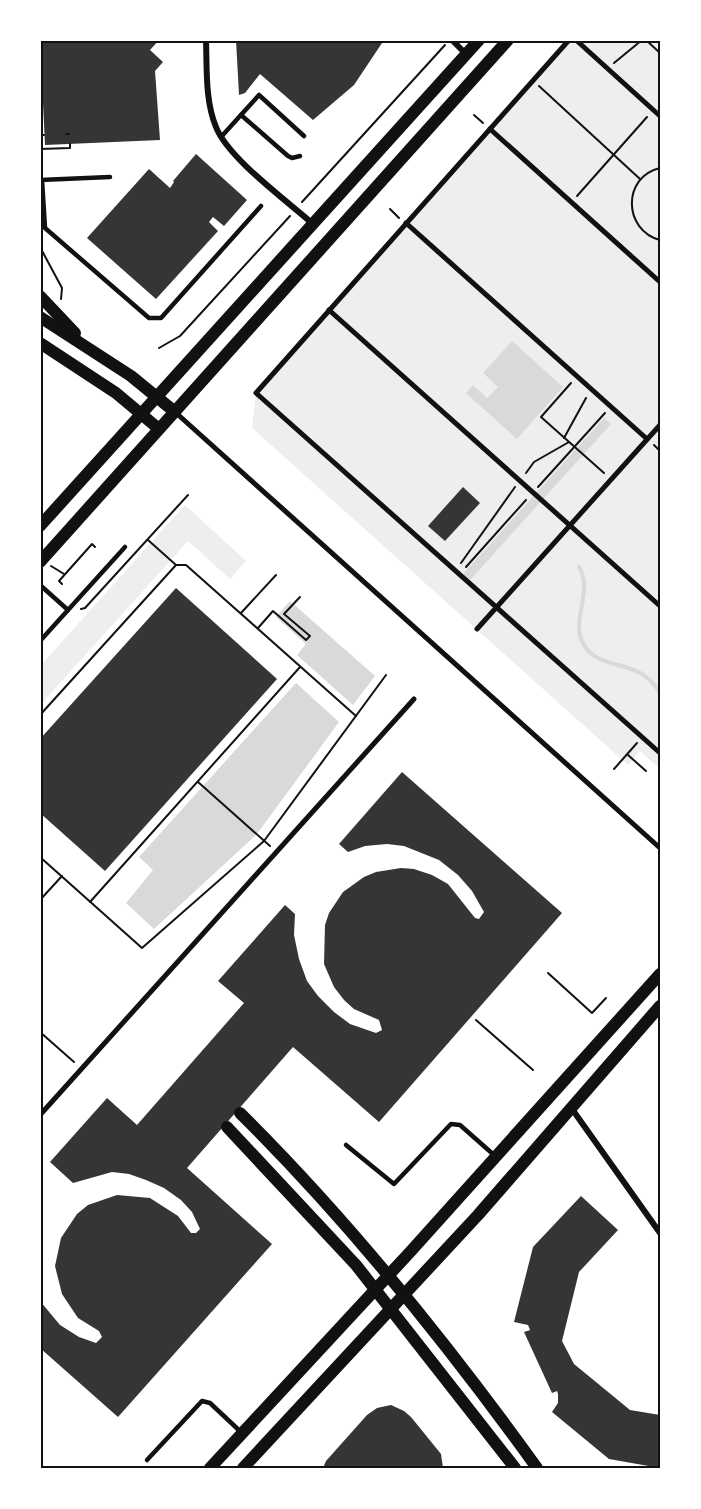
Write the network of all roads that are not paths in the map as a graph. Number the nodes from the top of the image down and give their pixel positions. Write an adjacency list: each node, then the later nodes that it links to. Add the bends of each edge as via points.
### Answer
1 (206, 40): 12 (street, via 210,102)
2 (451, 40): 7 (street)
3 (479, 40): 7 (main road)
4 (508, 40): 26 (main road)
5 (569, 40): 10 (street)
6 (576, 40): 9 (street)
7 (467, 54): 17 (main road)
8 (241, 115): 11 (lane, via 259,95); 12 (lane); 13 (lane, via 288,156)
9 (660, 116)
10 (490, 129): 18 (street); 19 (street)
11 (304, 136)
12 (221, 137): 17 (street)
13 (300, 156)
14 (110, 177): 15 (lane)
15 (41, 180): 16 (lane, via 45,228 149,318 161,318)
16 (261, 206)
17 (313, 224): 25 (main road)
18 (406, 224): 21 (street); 30 (street)
19 (660, 282)
20 (40, 296): 24 (main road)
21 (329, 310): 31 (street); 37 (street, via 256,393)
22 (40, 316): 24 (main road)
23 (40, 343): 27 (main road)
24 (95, 353): 25 (main road)
25 (156, 396): 26 (main road); 27 (main road)
26 (175, 412): 29 (main road); 43 (street)
27 (140, 414): 29 (main road); 32 (main road)
28 (660, 425): 30 (street)
29 (159, 429): 34 (main road)
30 (647, 439): 31 (street)
31 (570, 525): 36 (street); 37 (street)
32 (40, 526)
33 (125, 547): 38 (lane)
34 (40, 562)
35 (40, 585): 38 (lane)
36 (660, 606)
37 (496, 607): 39 (street); 42 (street)
38 (68, 610): 40 (lane)
39 (477, 629)
40 (40, 641)
41 (414, 699): 48 (street)
42 (660, 753)
43 (660, 848)
44 (660, 974): 51 (main road)
45 (660, 1006): 46 (main road)
46 (572, 1109): 52 (street); 55 (main road)
47 (240, 1113): 53 (main road, via 315,1188)
48 (40, 1115)
49 (227, 1127): 54 (main road)
50 (346, 1145): 51 (lane, via 394,1184 451,1124 460,1125)
51 (496, 1157): 53 (main road)
52 (660, 1233)
53 (387, 1275): 54 (main road); 55 (main road)
54 (375, 1288): 56 (main road); 57 (main road)
55 (403, 1294): 56 (main road); 62 (main road)
56 (390, 1308): 60 (main road); 61 (main road)
57 (242, 1433): 58 (lane, via 210,1403 202,1401); 59 (main road)
58 (147, 1460)
59 (210, 1468)
60 (243, 1468)
61 (515, 1468)
62 (537, 1468)

